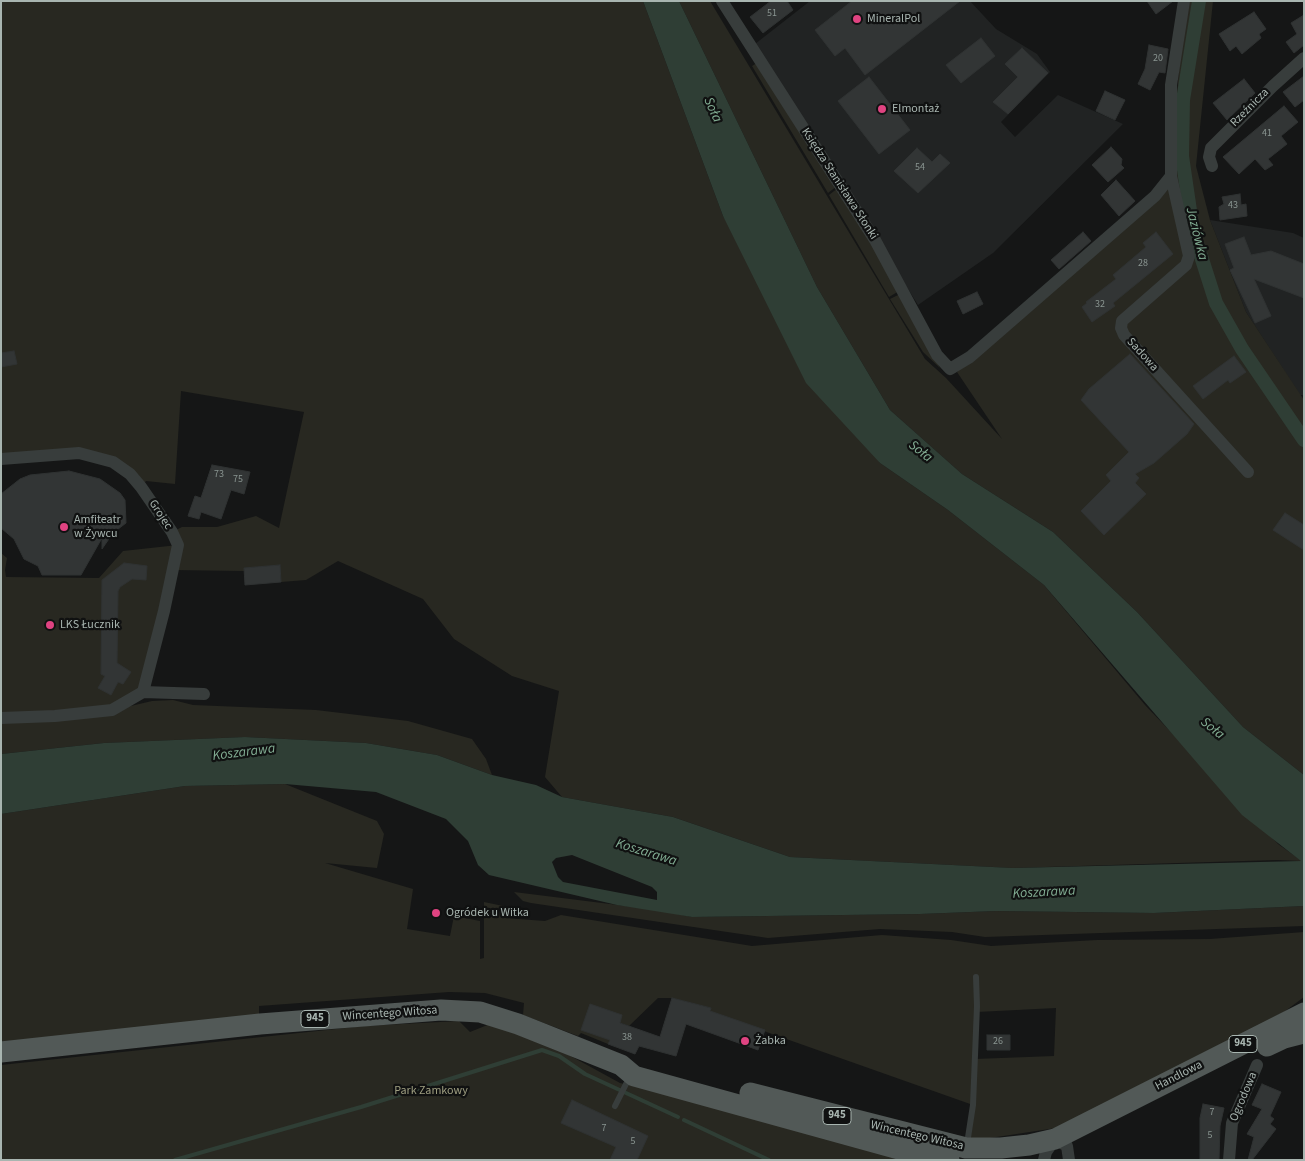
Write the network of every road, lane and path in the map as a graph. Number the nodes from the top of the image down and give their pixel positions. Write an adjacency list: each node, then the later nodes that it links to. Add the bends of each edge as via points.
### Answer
1 (722, 1): 5 (street, Księdza Stanisława Słonki, via 875,240 937,355 950,369 970,357 1155,196)
2 (1184, 1): 5 (street, Sadowa, via 1171,85)
3 (1304, 58): 4 (street, Rzeźnicza, via 1211,148)
4 (1212, 166)
5 (1171, 176): 7 (street, Sadowa, via 1189,256 1186,265 1122,321 1121,328)
6 (1, 459): 8 (street, Grojec, via 79,453 113,462 141,487 172,532 178,545)
7 (1248, 472)
8 (143, 692): 9 (street); 10 (street, via 112,710)
9 (204, 694)
10 (1, 718)
11 (976, 977): 18 (lane, via 973,1105)
12 (1304, 1013): 19 (main road, Handlowa / 945)
13 (1304, 1034): 19 (main road, Handlowa / 945, via 1284,1038)
14 (1, 1052): 16 (main road, Wincentego Witosa / 945, via 260,1024 461,1010 480,1012 518,1024)
15 (1257, 1065): 22 (street, Ogrodowa, via 1232,1123)
16 (626, 1075): 17 (lane); 18 (main road, Wincentego Witosa / 945, via 642,1065); 20 (main road, Wincentego Witosa / 945)
17 (615, 1106)
18 (966, 1148): 19 (main road, Wincentego Witosa / 945)
19 (1056, 1151): 21 (main road, 945)
20 (949, 1160)
21 (1020, 1160)
22 (1229, 1160)

